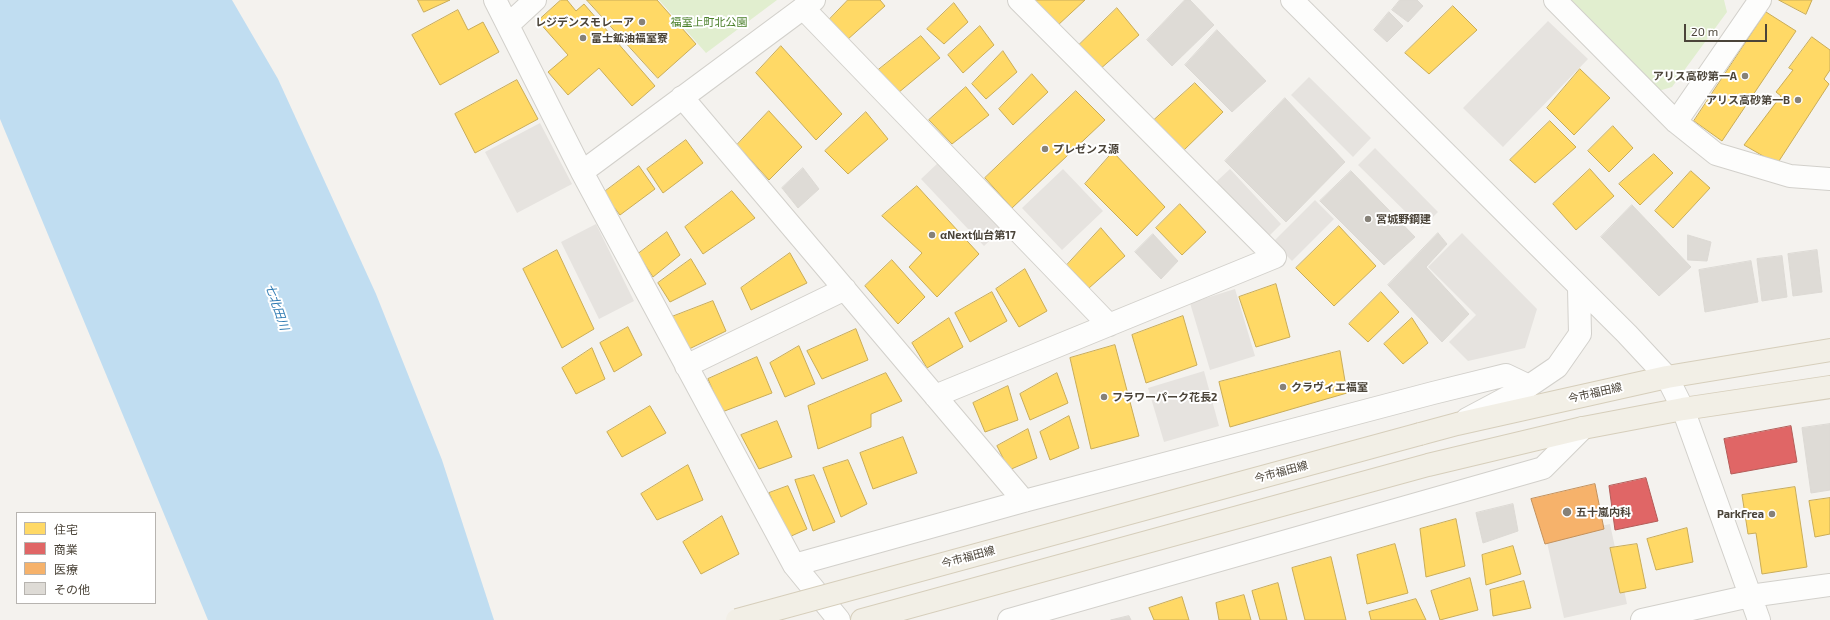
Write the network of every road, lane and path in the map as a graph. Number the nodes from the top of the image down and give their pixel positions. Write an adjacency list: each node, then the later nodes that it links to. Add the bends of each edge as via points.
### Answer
1 (495, 0): 8 (street)
2 (535, 0): 8 (street)
3 (1019, 0): 15 (street, via 1274,257)
4 (1292, 0): 13 (street)
5 (1555, 0): 10 (street)
6 (1760, 0): 10 (street)
7 (809, 4): 9 (street); 15 (street)
8 (508, 24): 11 (street)
9 (682, 97): 11 (street); 14 (street)
10 (1676, 122): 12 (street, via 1716,154 1790,176)
11 (582, 172): 17 (street)
12 (1830, 179)
13 (1579, 288): 18 (street); 19 (street, via 1580,334 1557,367)
14 (845, 289): 17 (street); 21 (street)
15 (1109, 325): 21 (street)
16 (1830, 350): 18 (main road, 今市福田線)
17 (686, 366): 26 (street)
18 (1667, 377): 22 (street); 23 (main road, 今市福田線)
19 (1529, 386): 23 (street); 25 (street, via 1506,375)
20 (1830, 387): 22 (main road)
21 (936, 396): 25 (street)
22 (1683, 409): 24 (main road); 28 (street)
23 (1457, 424): 30 (main road, 今市福田線, bridge)
24 (1583, 428): 32 (main road, via 1428,465); 33 (street, via 1543,468)
25 (1024, 501): 26 (street)
26 (794, 565): 31 (street)
27 (1830, 585): 28 (street)
28 (1750, 596): 29 (street); 35 (street)
29 (1668, 617): 34 (street)
30 (737, 620)
31 (839, 620)
32 (862, 620)
33 (1009, 620)
34 (1642, 620)
35 (1759, 620)

